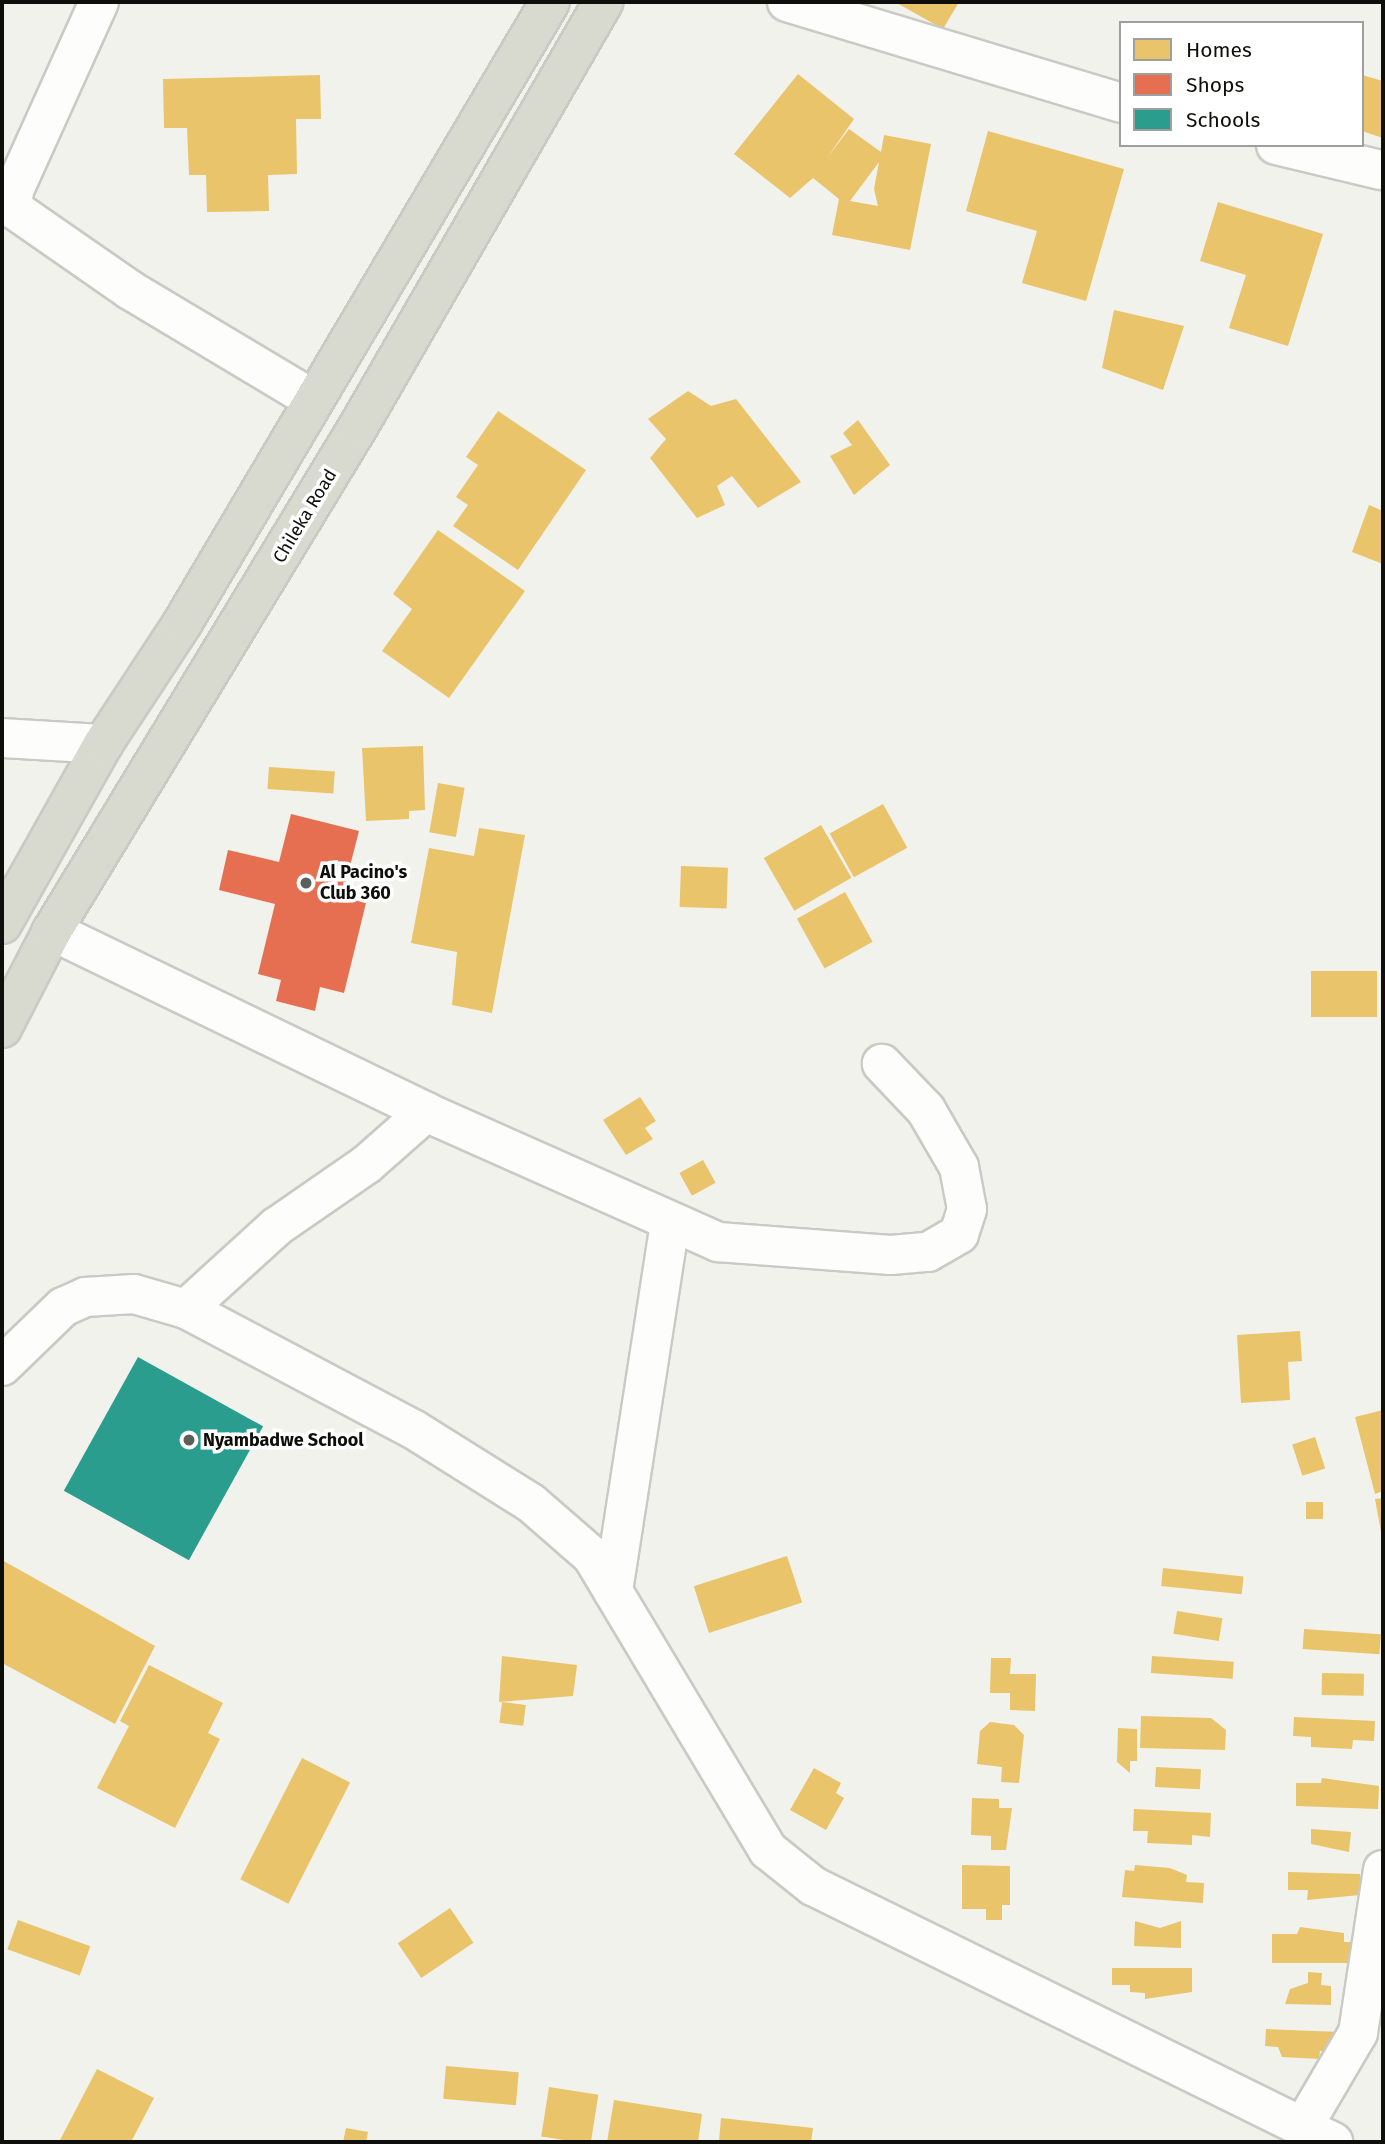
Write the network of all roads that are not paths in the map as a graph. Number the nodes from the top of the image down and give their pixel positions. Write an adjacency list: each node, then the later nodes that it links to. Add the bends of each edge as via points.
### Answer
1 (99, 2): 8 (street, via 14,190 12,208 130,290)
2 (550, 2): 8 (highway)
3 (603, 2): 12 (highway, Chileka Road, via 358,427)
4 (787, 2): 5 (street)
5 (1119, 102)
6 (1284, 147): 7 (street)
7 (1381, 170)
8 (312, 399): 10 (highway, via 183,622)
9 (2, 738): 10 (street)
10 (103, 744): 11 (highway)
11 (2, 925)
12 (52, 931): 13 (highway, Chileka Road); 15 (street)
13 (2, 1028)
14 (883, 1065): 16 (street, via 926,1110 959,1167 967,1209 959,1234 928,1252 891,1255 718,1242)
15 (426, 1112): 16 (street); 17 (street, via 366,1164 276,1227)
16 (670, 1223): 19 (street)
17 (186, 1309): 18 (street, via 134,1294 85,1297 63,1307); 19 (street, via 413,1429 531,1503 592,1556)
18 (2, 1366)
19 (613, 1591): 21 (street, via 768,1850 794,1871)
20 (1383, 1870): 21 (street, via 1358,2033)
21 (1318, 2135)

